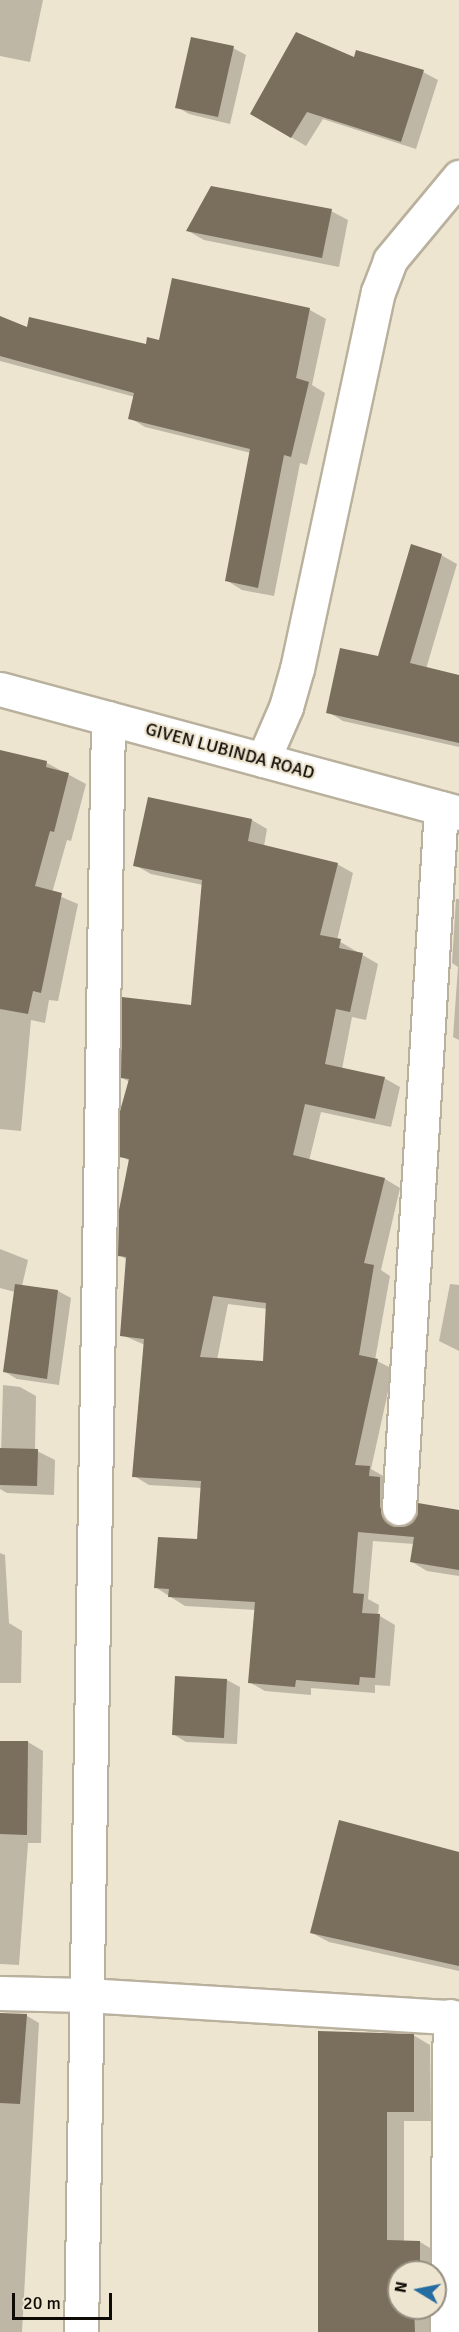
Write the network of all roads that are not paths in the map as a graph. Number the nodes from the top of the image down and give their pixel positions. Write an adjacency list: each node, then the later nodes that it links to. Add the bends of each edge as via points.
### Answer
1 (459, 177): 4 (street, via 390,260 378,292 297,669)
2 (0, 689): 3 (street, GIVEN LUBINDA ROAD)
3 (108, 718): 4 (street, GIVEN LUBINDA ROAD); 8 (street)
4 (264, 760): 5 (street, GIVEN LUBINDA ROAD)
5 (450, 811): 6 (street)
6 (399, 1508)
7 (0, 1993): 8 (street)
8 (86, 1995): 9 (street); 10 (street)
9 (455, 2017): 11 (street)
10 (81, 2332)
11 (447, 2332)

